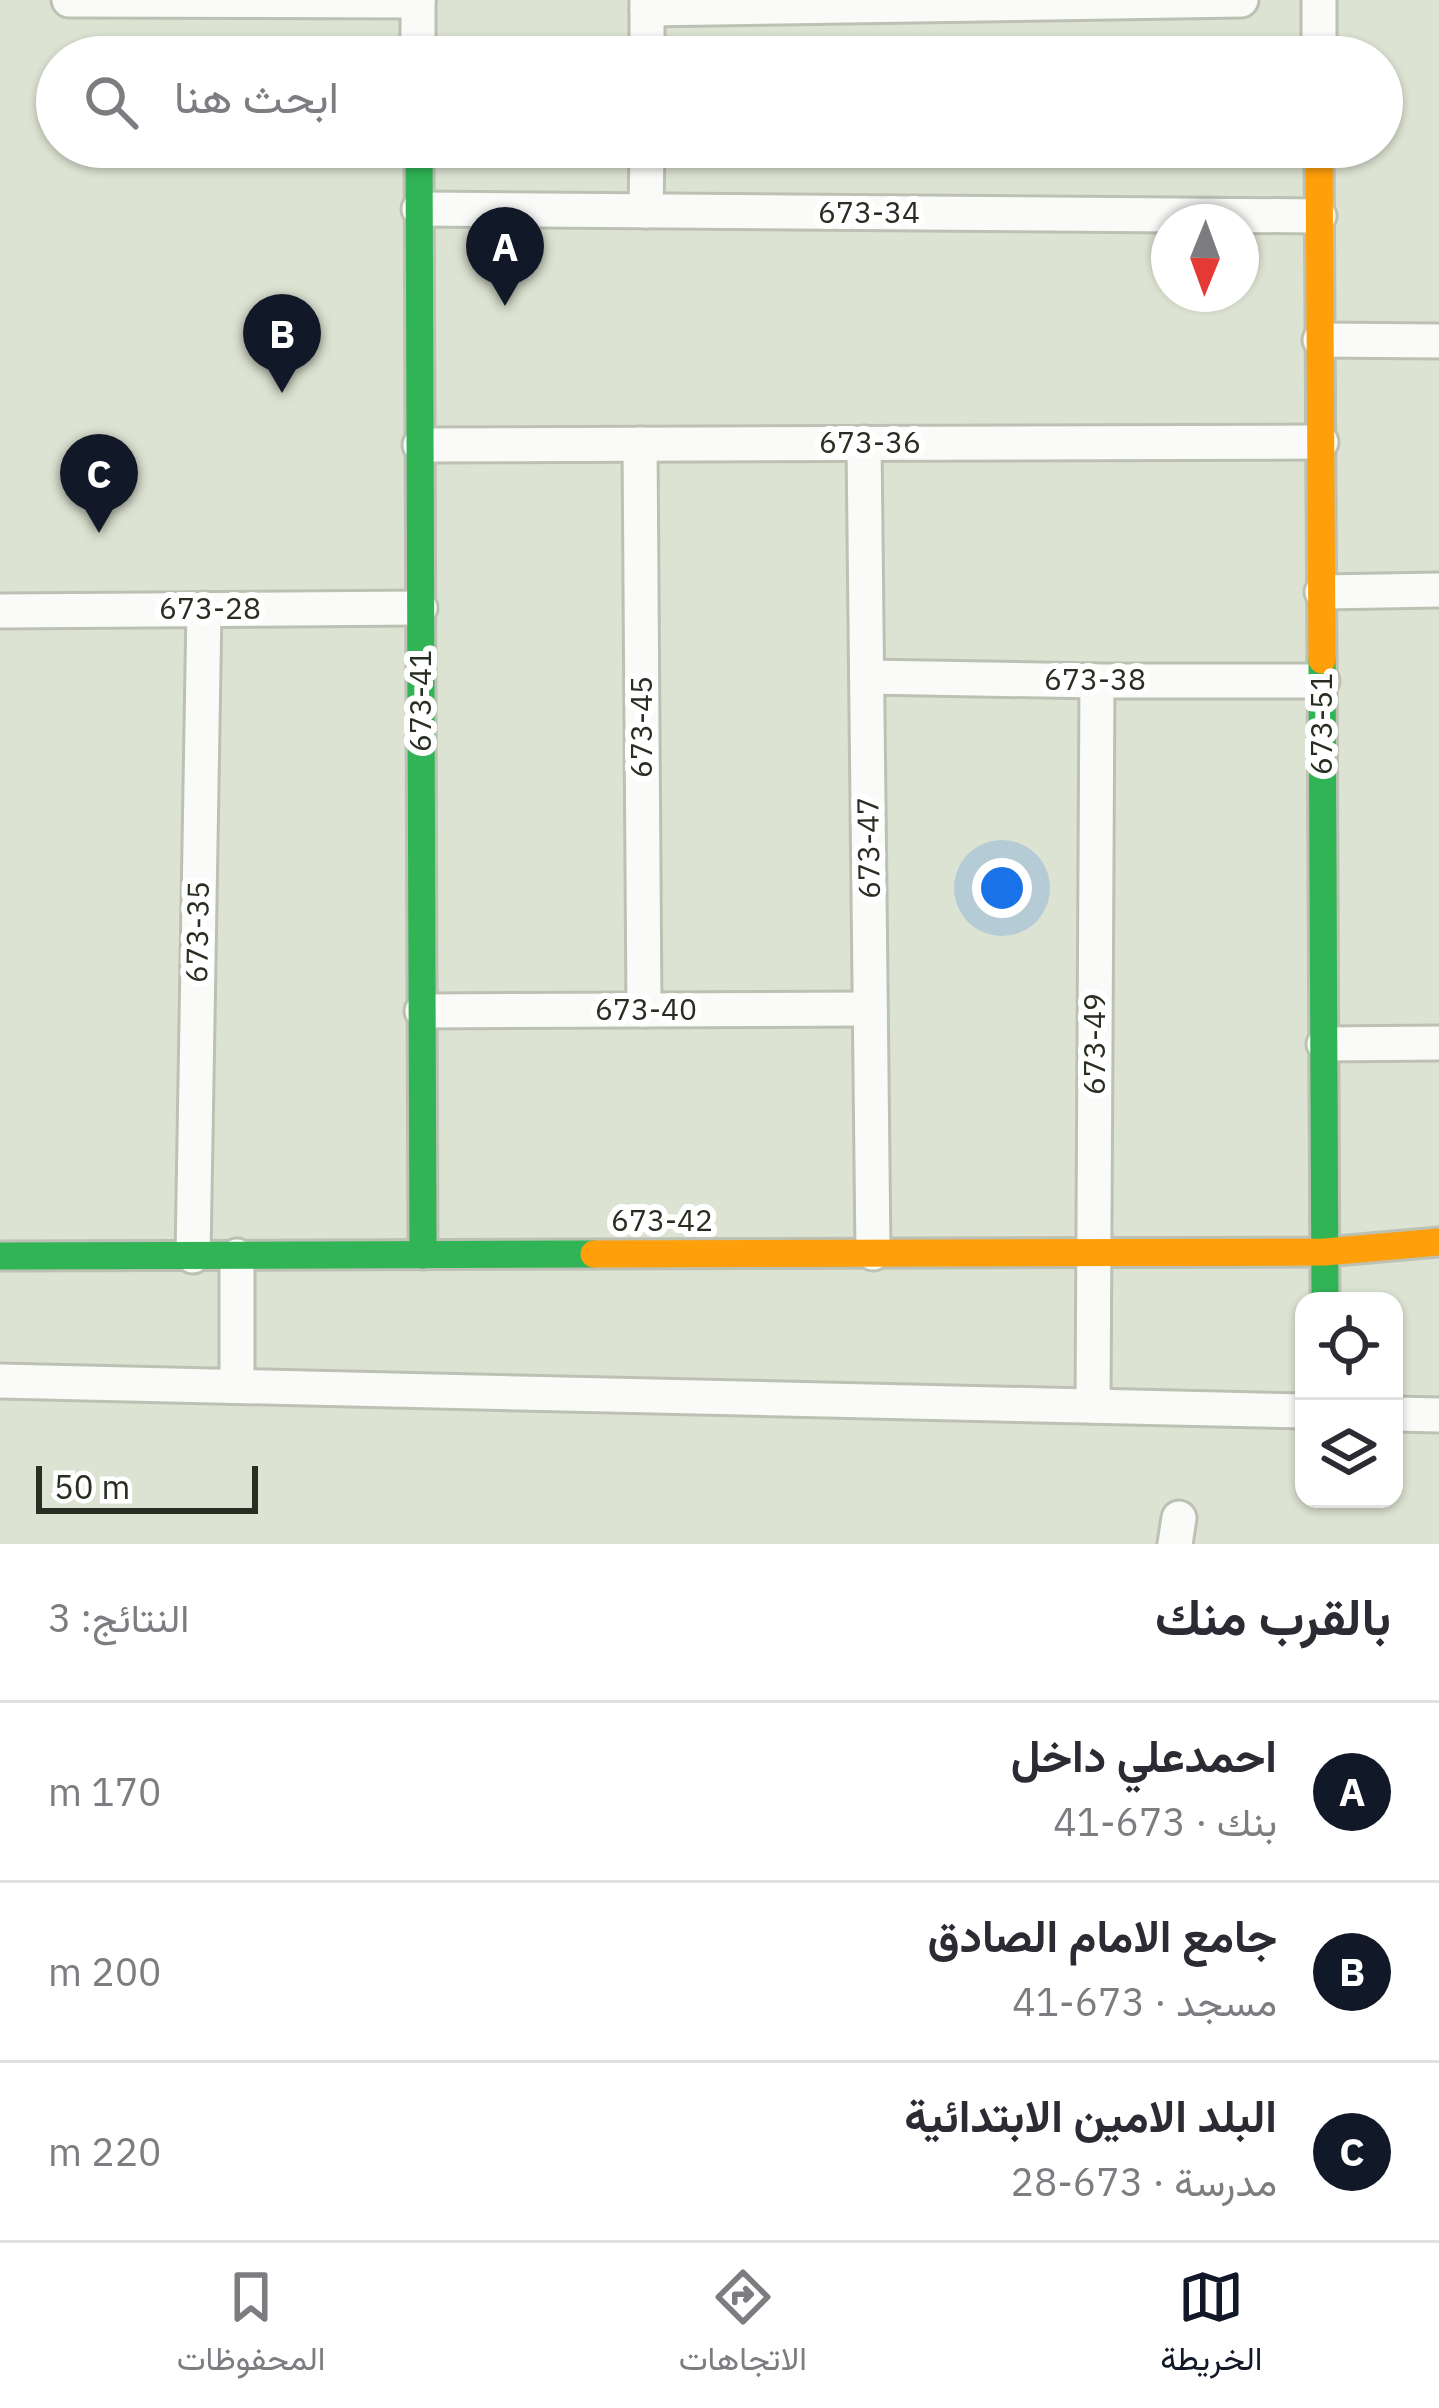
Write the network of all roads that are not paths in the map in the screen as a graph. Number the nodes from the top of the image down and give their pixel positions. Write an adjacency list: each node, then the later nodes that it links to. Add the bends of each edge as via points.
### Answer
1 (70, 0): 2 (street)
2 (196, 0): 3 (street)
3 (418, 0): 8 (street)
4 (1241, 0): 6 (street)
5 (1319, 0): 10 (street)
6 (1090, 1): 7 (street)
7 (647, 5): 9 (street)
8 (418, 36)
9 (647, 36)
10 (1319, 36)
11 (418, 168): 14 (street, 673-41)
12 (646, 168): 15 (street)
13 (1319, 168): 16 (street, 673-51)
14 (419, 209): 15 (street, 673-34); 22 (street, 673-41)
15 (646, 212): 16 (street, 673-34)
16 (1319, 216): 17 (street, 673-51)
17 (1320, 340): 18 (street); 19 (street, 673-51)
18 (1439, 341)
19 (1321, 442): 20 (street, 673-36); 24 (street, 673-51)
20 (864, 443): 21 (street, 673-36); 28 (street, 673-47)
21 (640, 444): 22 (street, 673-36); 32 (street, 673-45)
22 (420, 445): 25 (street, 673-41)
23 (1439, 590): 24 (street)
24 (1322, 592): 30 (street, 673-51)
25 (421, 608): 26 (street, 673-28); 33 (street, 673-41)
26 (204, 609): 27 (street, 673-28); 42 (street, 673-35)
27 (0, 611)
28 (867, 677): 29 (street, 673-38); 31 (street, 673-47)
29 (1096, 681): 30 (street, 673-38); 39 (street, 673-49)
30 (1322, 681): 35 (street, 673-51)
31 (870, 1009): 32 (street, 673-40); 38 (street, 673-47)
32 (644, 1010): 33 (street, 673-40)
33 (422, 1011): 40 (street, 673-41)
34 (1439, 1043): 35 (street)
35 (1324, 1044): 37 (street, 673-51)
36 (1439, 1242): 37 (street, 673-42)
37 (1324, 1252): 39 (street, 673-42); 44 (street, 673-51)
38 (873, 1253): 39 (street, 673-42); 40 (street, 673-42)
39 (1094, 1253): 47 (street, 673-49)
40 (423, 1255): 43 (street, 673-42)
41 (0, 1256): 42 (street, 673-42)
42 (193, 1256): 43 (street, 673-42)
43 (237, 1256): 46 (street)
44 (1325, 1292)
45 (0, 1381): 46 (street)
46 (237, 1386): 47 (street)
47 (1094, 1406): 48 (street)
48 (1295, 1412)
49 (1403, 1414): 50 (street)
50 (1439, 1414)

